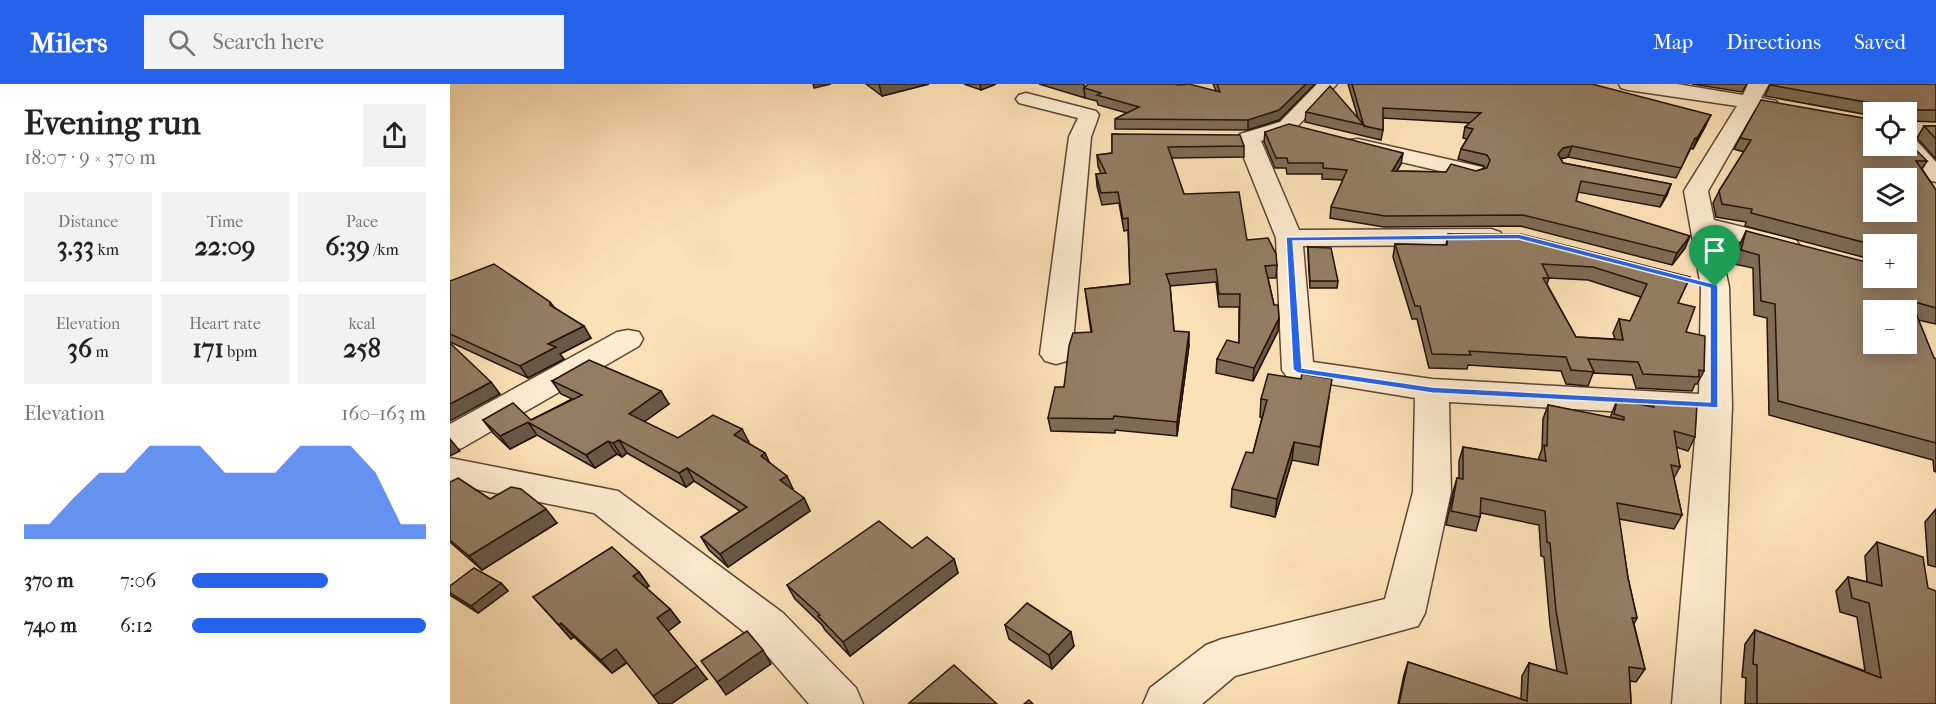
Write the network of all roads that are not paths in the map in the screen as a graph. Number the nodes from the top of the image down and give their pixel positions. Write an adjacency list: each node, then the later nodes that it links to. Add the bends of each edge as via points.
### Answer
1 (1328, 84): 6 (street)
2 (1628, 84): 3 (street)
3 (1755, 93): 5 (street); 12 (street, via 1684,188)
4 (1026, 99): 17 (street, via 1089,115 1092,137)
5 (1784, 108)
6 (1287, 126): 7 (street); 14 (street, via 1238,138)
7 (1309, 132)
8 (1342, 140): 10 (street)
9 (1917, 145): 11 (street)
10 (1474, 172)
11 (1936, 175)
12 (1701, 224): 15 (street); 19 (street)
13 (1519, 236): 14 (street)
14 (1289, 238): 18 (street, via 1298,370)
15 (1814, 254)
16 (628, 339): 20 (street)
17 (1056, 354)
18 (1432, 390): 19 (street); 23 (street, via 1432,492 1403,613 1222,659)
19 (1714, 406): 24 (street)
20 (450, 439)
21 (450, 471): 22 (street, via 605,501 768,626)
22 (839, 704)
23 (1167, 704)
24 (1696, 704)

